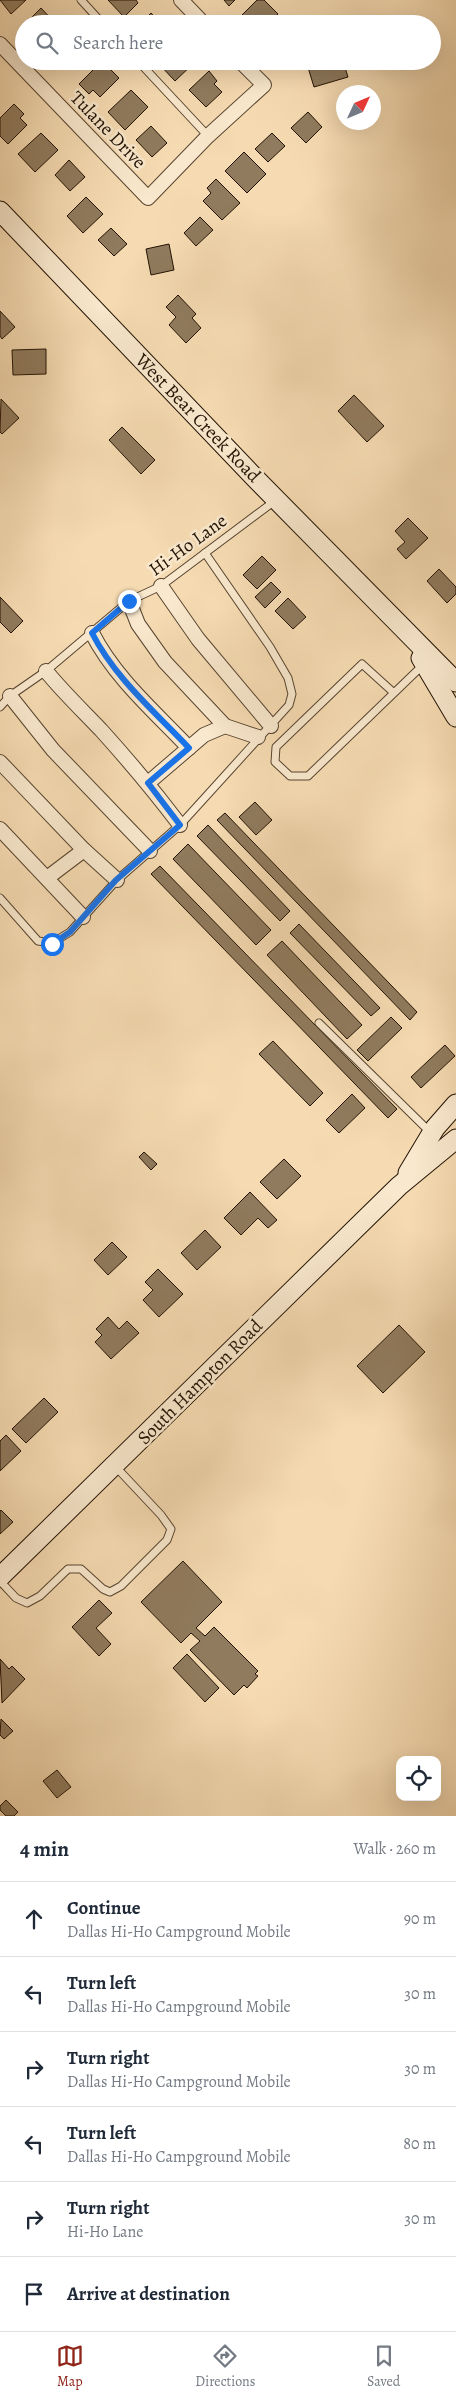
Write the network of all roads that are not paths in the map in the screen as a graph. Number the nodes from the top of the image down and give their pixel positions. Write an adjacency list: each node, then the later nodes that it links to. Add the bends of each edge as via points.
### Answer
1 (80, 0): 3 (lane)
2 (181, 0): 4 (street)
3 (94, 15)
4 (195, 15)
5 (0, 44): 6 (street, Tulane Drive)
6 (15, 60)
7 (25, 70): 10 (street, Tulane Drive, via 148,198)
8 (146, 70): 10 (lane)
9 (249, 70): 10 (street, via 264,86)
10 (208, 136)
11 (0, 211): 12 (main road, West Bear Creek Road)
12 (276, 500): 13 (lane, Hi-Ho Lane); 16 (main road, West Bear Creek Road)
13 (205, 553): 14 (lane, Hi-Ho Lane); 26 (lane, via 288,678 292,694 289,705)
14 (161, 586): 15 (lane, Hi-Ho Lane); 26 (street, via 198,639)
15 (129, 601): 17 (lane, Hi-Ho Lane); 25 (street, via 138,624 165,662)
16 (398, 624): 18 (main road, West Bear Creek Road); 20 (main road, West Bear Creek Road)
17 (92, 633): 19 (lane, Hi-Ho Lane); 28 (street, via 125,682)
18 (425, 663): 21 (lane); 24 (main road, West Bear Creek Road)
19 (46, 671): 22 (lane, Hi-Ho Lane); 30 (street)
20 (456, 682)
21 (394, 693): 21 (lane, via 308,776 290,776 275,762 276,747 362,664)
22 (10, 696): 23 (lane, Hi-Ho Lane); 34 (street, via 54,750)
23 (0, 707)
24 (456, 717)
25 (225, 726): 27 (street); 28 (street, via 204,735)
26 (271, 726): 27 (lane)
27 (258, 737): 31 (lane)
28 (189, 748): 30 (street)
29 (0, 762): 33 (street)
30 (148, 783): 31 (street)
31 (180, 825): 34 (lane)
32 (0, 829): 35 (street)
33 (84, 850): 35 (street); 36 (street)
34 (150, 851): 36 (lane)
35 (47, 878): 38 (street)
36 (116, 880): 38 (lane)
37 (0, 898): 38 (lane, via 38,941 52,944 70,932)
38 (83, 917)
39 (319, 1023): 41 (lane)
40 (456, 1104): 41 (main road, South Hampton Road)
41 (431, 1134): 43 (main road, South Hampton Road)
42 (456, 1139): 43 (main road, South Hampton Road)
43 (399, 1186): 44 (main road, South Hampton Road)
44 (114, 1466): 45 (main road, South Hampton Road); 46 (lane, via 161,1515 171,1529 167,1540 110,1592 81,1569 68,1569 40,1596 27,1603 16,1598)
45 (0, 1577)
46 (0, 1581)

